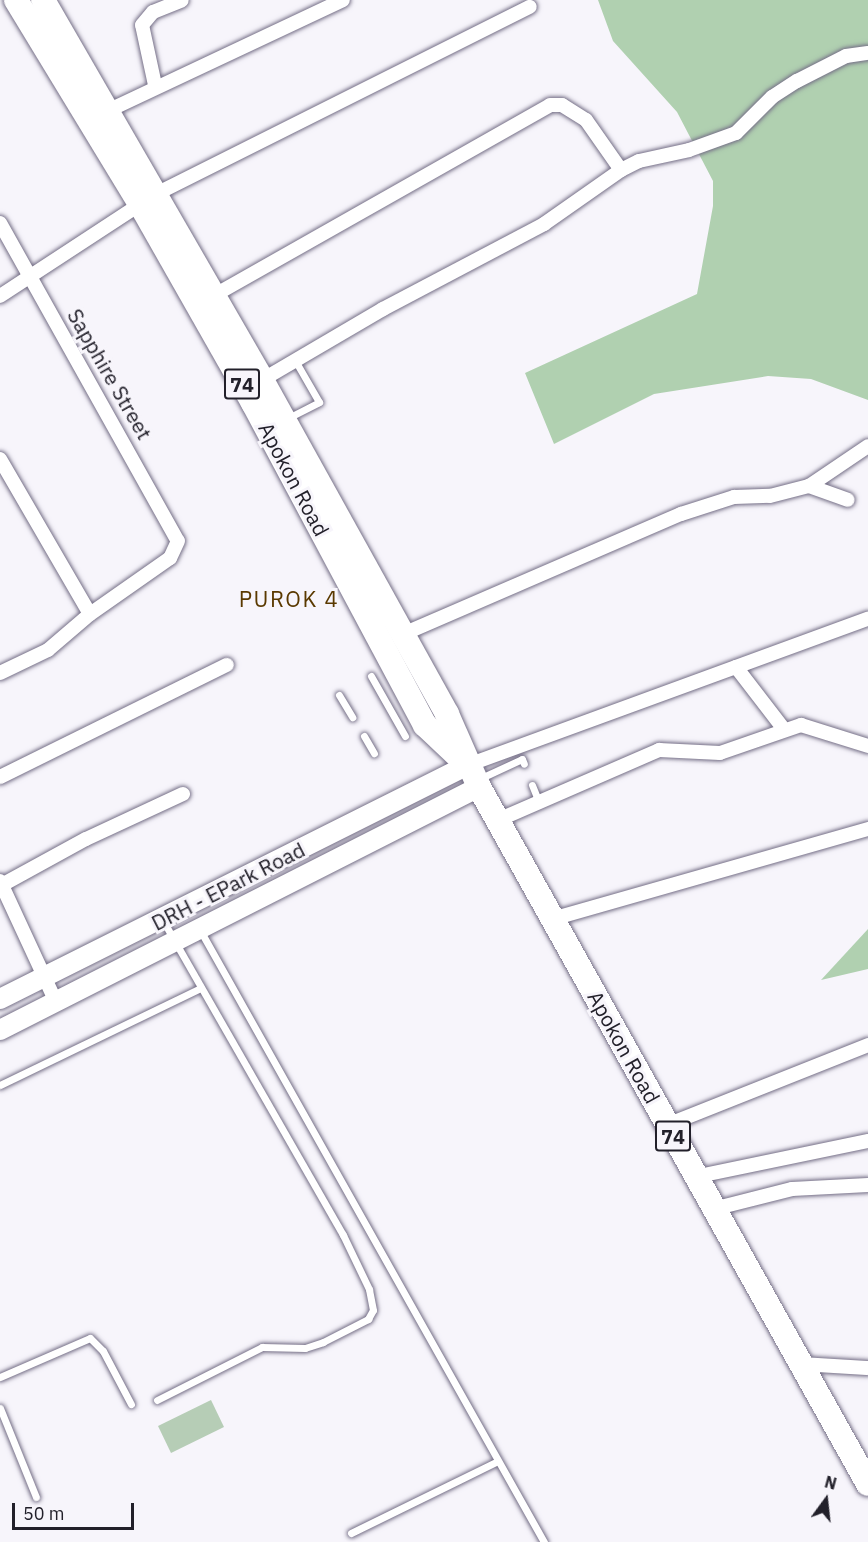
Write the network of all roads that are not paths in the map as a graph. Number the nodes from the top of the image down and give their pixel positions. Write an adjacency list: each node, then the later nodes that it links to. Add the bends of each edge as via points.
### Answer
1 (16, 0): 9 (highway, Apokon Road / 74)
2 (43, 0): 8 (highway, Apokon Road / 74)
3 (182, 0): 7 (street, via 153,12 142,25)
4 (343, 0): 7 (street)
5 (530, 8): 11 (street)
6 (868, 53): 10 (street, via 846,56 797,81 772,97 736,133 639,161)
7 (155, 86): 8 (street)
8 (109, 110): 9 (street); 11 (highway, Apokon Road / 74)
9 (86, 121): 11 (highway, Apokon Road / 74)
10 (621, 170): 15 (street, via 586,120 562,105 550,105); 16 (street, via 544,224 383,309)
11 (148, 199): 13 (street); 15 (highway, Apokon Road / 74); 18 (highway, Apokon Road / 74)
12 (0, 223): 13 (street, Sapphire Street)
13 (30, 276): 14 (street); 23 (street, Sapphire Street, via 177,535 178,548 165,563)
14 (0, 296)
15 (213, 296): 17 (highway, Apokon Road / 74)
16 (296, 362): 17 (street); 18 (lane, via 319,402)
17 (262, 380): 18 (highway, Apokon Road / 74)
18 (275, 425): 25 (highway, Apokon Road / 74); 39 (highway, Apokon Road / 74, via 425,725)
19 (868, 446): 21 (street)
20 (0, 459): 23 (street)
21 (809, 486): 22 (street); 25 (street, via 701,506)
22 (848, 500)
23 (90, 614): 28 (street, via 48,650)
24 (868, 619): 27 (street)
25 (401, 635): 39 (highway, Apokon Road / 74, via 447,714)
26 (227, 665): 38 (street)
27 (736, 667): 32 (street); 39 (street)
28 (0, 673)
29 (371, 675): 34 (lane)
30 (339, 695): 31 (lane)
31 (352, 717)
32 (783, 728): 35 (street, via 811,727 852,744); 42 (street, via 720,753 659,750)
33 (364, 736): 36 (lane)
34 (405, 736)
35 (868, 746)
36 (374, 753)
37 (524, 765): 39 (lane, via 522,759)
38 (0, 777)
39 (474, 777): 43 (highway, Apokon Road / 74); 46 (main road, DRH - EPark Road); 48 (main road, DRH - EPark Road)
40 (532, 785): 42 (lane)
41 (183, 794): 45 (street)
42 (539, 802): 43 (street)
43 (498, 820): 47 (highway, Apokon Road / 74)
44 (868, 829): 47 (street)
45 (1, 884): 50 (street)
46 (162, 918): 49 (lane); 50 (main road, DRH - EPark Road)
47 (552, 919): 57 (highway, Apokon Road / 74)
48 (199, 928): 49 (main road, DRH - EPark Road); 68 (lane)
49 (174, 940): 51 (lane); 53 (main road, DRH - EPark Road)
50 (42, 976): 52 (main road, DRH - EPark Road); 53 (street)
51 (201, 988): 56 (lane); 65 (lane, via 343,1235 369,1289 373,1310 368,1319 323,1342 305,1348 262,1347)
52 (0, 999)
53 (55, 1000): 54 (main road, DRH - EPark Road)
54 (0, 1029)
55 (868, 1045): 57 (street)
56 (0, 1085)
57 (667, 1125): 59 (highway, Apokon Road / 74)
58 (868, 1141): 59 (street)
59 (693, 1177): 61 (highway, Apokon Road / 74)
60 (868, 1185): 61 (street, via 792,1189)
61 (713, 1209): 62 (highway, Apokon Road / 74)
62 (800, 1364): 63 (street); 69 (highway, Apokon Road / 74)
63 (868, 1368)
64 (0, 1377): 66 (lane, via 90,1338 103,1351)
65 (157, 1400)
66 (131, 1404)
67 (0, 1408): 70 (lane)
68 (496, 1462): 71 (lane); 72 (lane)
69 (868, 1484)
70 (36, 1497)
71 (351, 1533)
72 (544, 1542)

